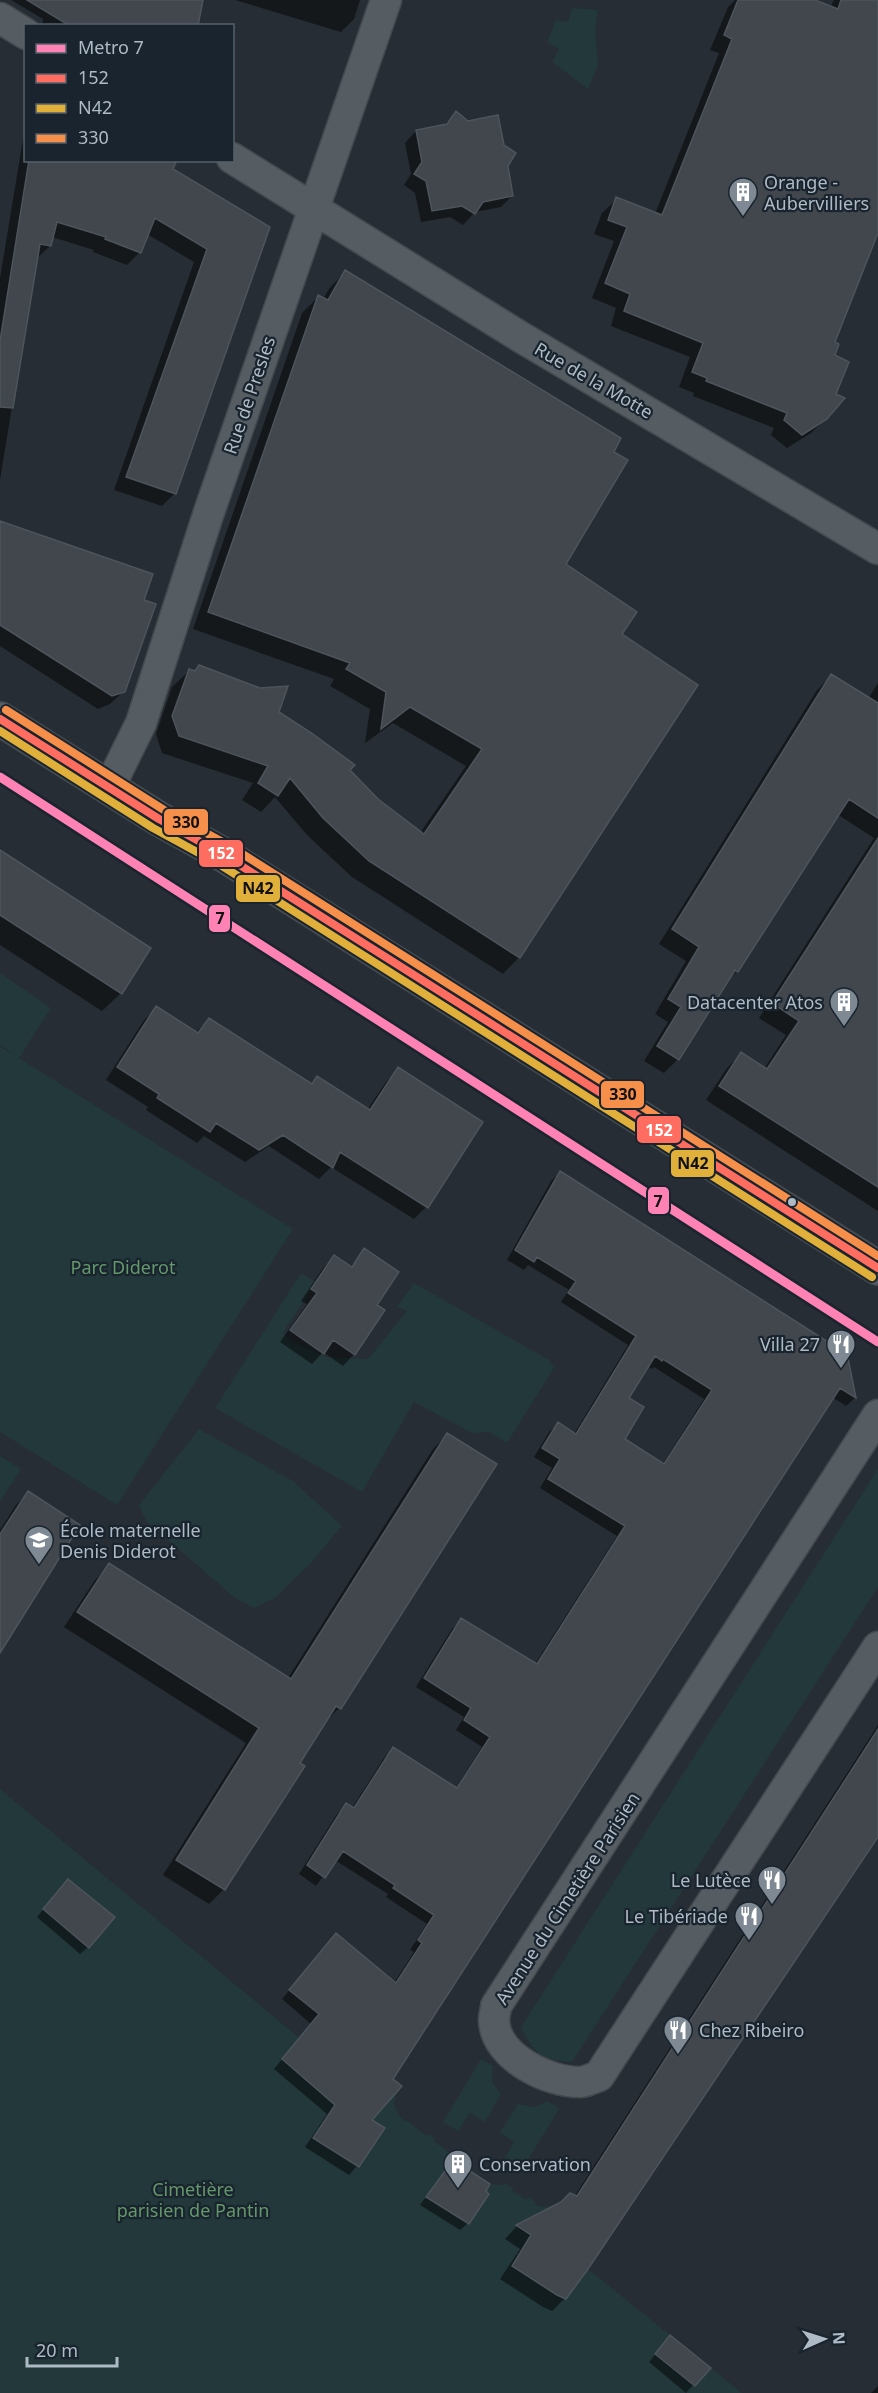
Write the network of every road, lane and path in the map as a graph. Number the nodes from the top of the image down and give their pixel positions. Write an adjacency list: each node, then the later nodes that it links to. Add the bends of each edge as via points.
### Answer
1 (386, 0): 5 (street, Rue de Presles)
2 (0, 18): 3 (street)
3 (24, 33)
4 (234, 159): 5 (street, Rue de la Motte)
5 (313, 207): 6 (street, Rue de la Motte, via 519,336); 8 (street, Rue de Presles, via 141,723)
6 (878, 549)
7 (0, 719): 8 (main road)
8 (109, 788): 9 (main road, via 224,855)
9 (878, 1268)
10 (878, 1415): 11 (street, Avenue du Cimetière Parisien, via 496,2006 494,2020 507,2049 534,2070 554,2079 585,2082 599,2076)
11 (878, 1647)

